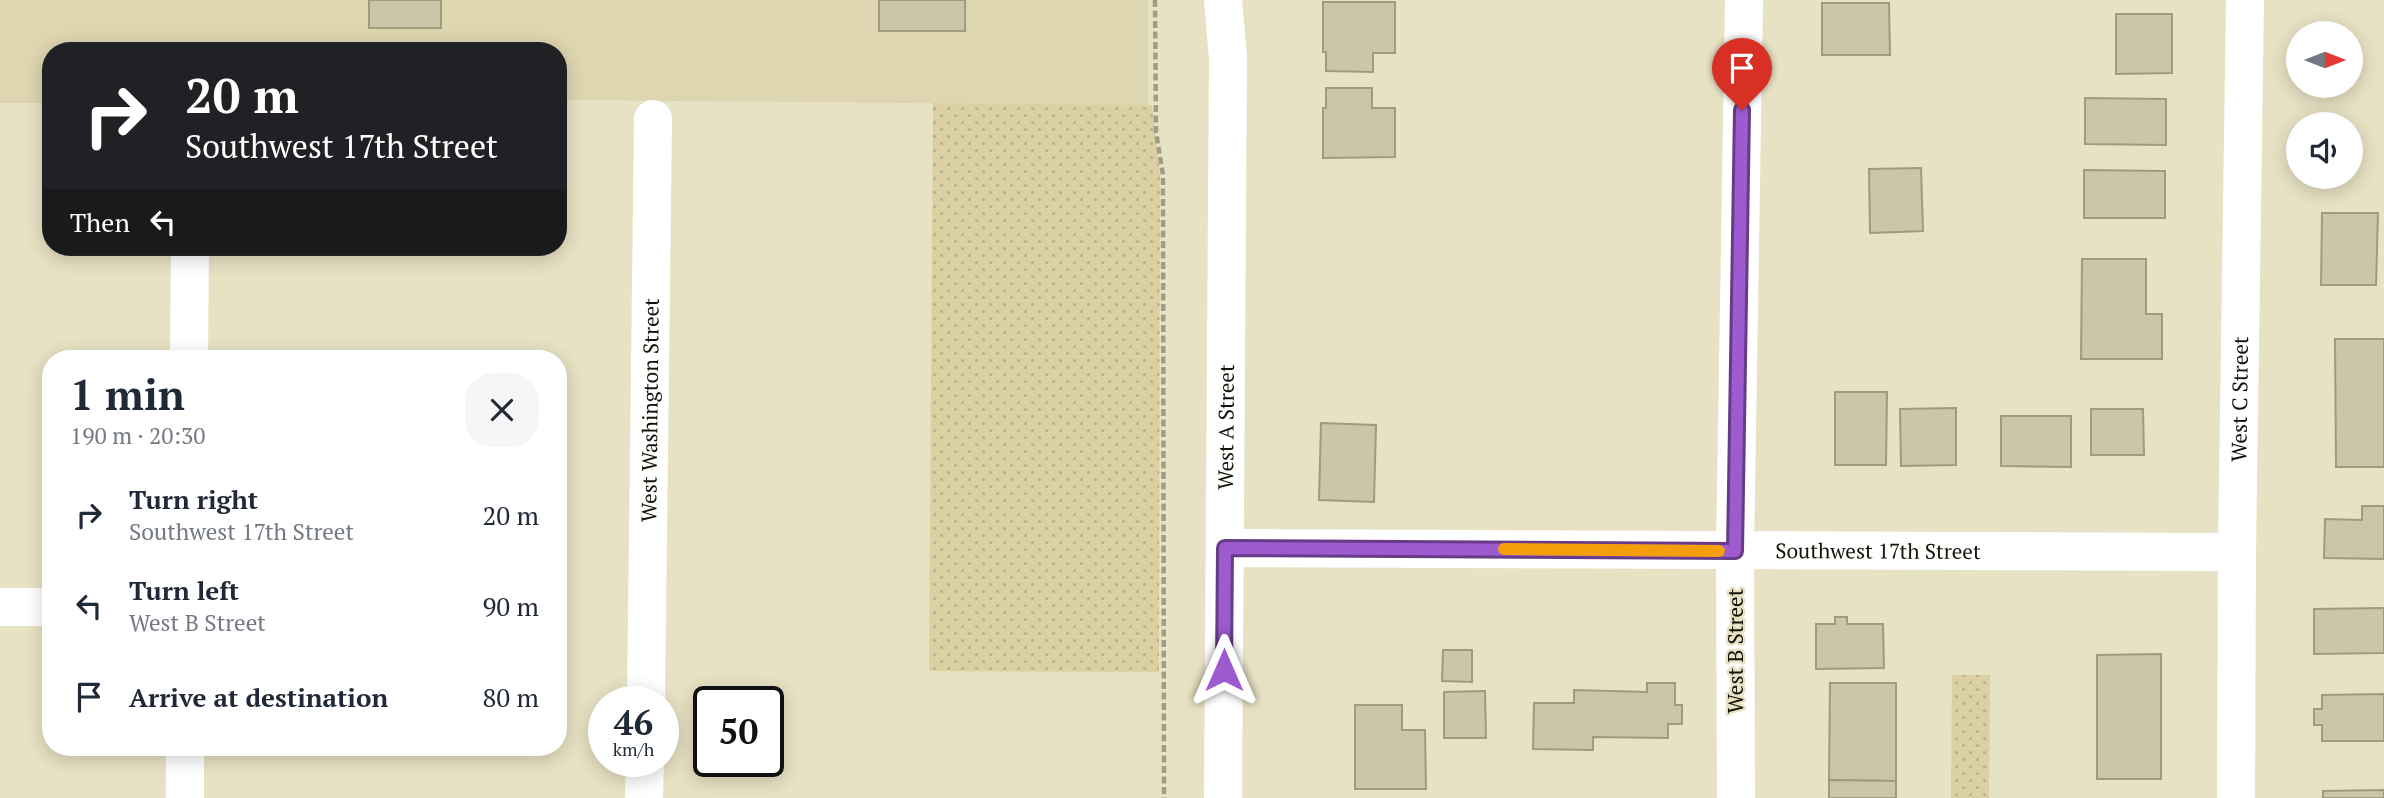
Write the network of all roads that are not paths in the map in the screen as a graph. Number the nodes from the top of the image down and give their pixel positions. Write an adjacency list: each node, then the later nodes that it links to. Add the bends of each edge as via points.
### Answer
1 (1223, 0): 5 (street, West A Street)
2 (1231, 0): 5 (street, West A Street)
3 (1744, 0): 10 (street, West B Street)
4 (2245, 0): 11 (street, West C Street)
5 (1228, 58): 9 (street, West A Street)
6 (653, 120): 14 (street, West Washington Street)
7 (190, 256): 8 (street)
8 (189, 350)
9 (1225, 548): 10 (street, Southwest 17th Street); 19 (street, West A Street)
10 (1735, 551): 11 (street, Southwest 17th Street); 20 (street, West B Street)
11 (2237, 552): 21 (street, West C Street)
12 (0, 607): 13 (street)
13 (42, 607)
14 (646, 686)
15 (185, 756): 17 (street)
16 (645, 777): 18 (street)
17 (185, 798)
18 (644, 798)
19 (1223, 798)
20 (1736, 798)
21 (2236, 798)

